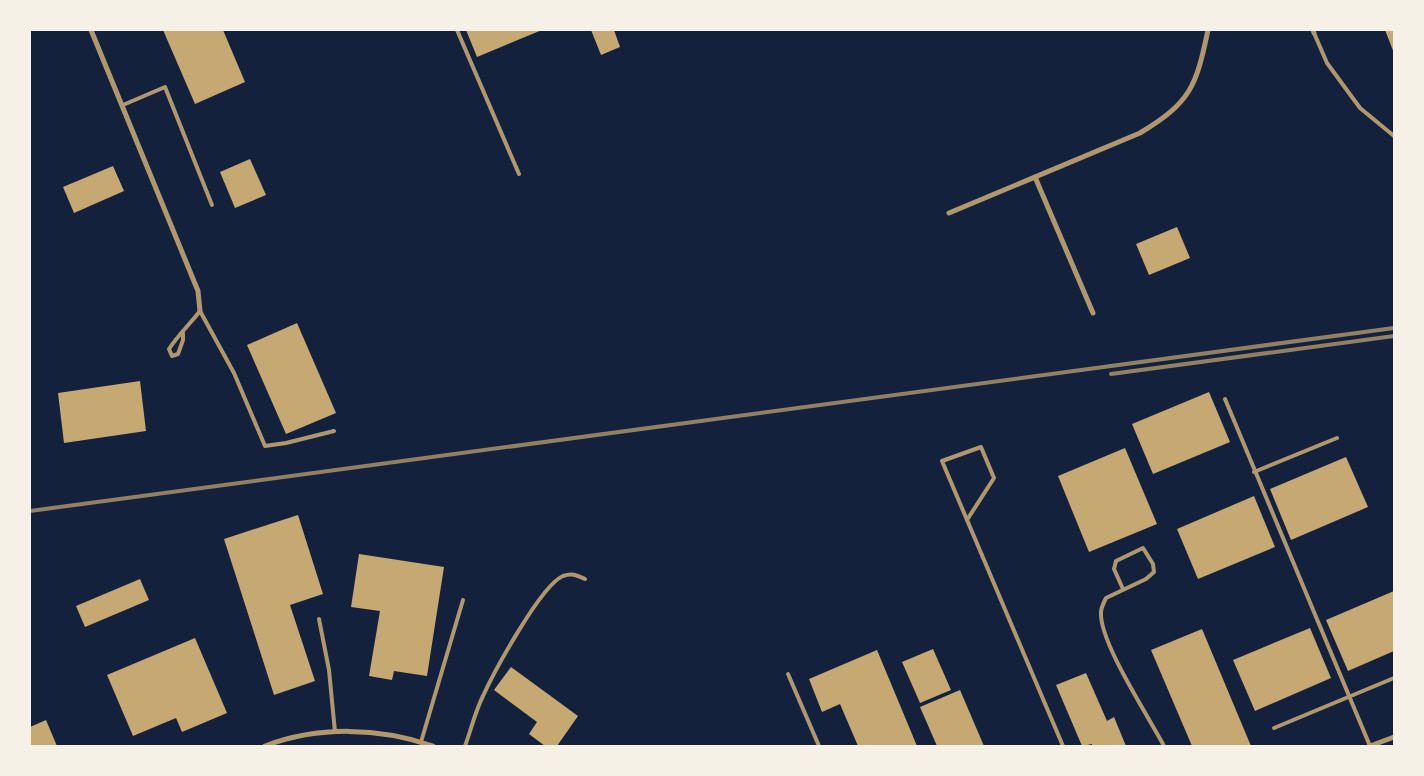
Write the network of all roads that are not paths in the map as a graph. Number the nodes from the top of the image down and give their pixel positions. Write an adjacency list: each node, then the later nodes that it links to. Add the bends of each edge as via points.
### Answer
1 (91, 30): 5 (street)
2 (457, 30): 7 (lane)
3 (1208, 30): 8 (street, via 1201,66 1188,95 1168,116 1140,133)
4 (1314, 32): 6 (lane, via 1327,63 1360,108)
5 (123, 105): 9 (lane, via 165,87); 11 (street, via 198,291)
6 (1394, 136)
7 (519, 174)
8 (1035, 177): 10 (street); 12 (street)
9 (212, 205)
10 (948, 213)
11 (200, 311): 13 (lane); 15 (lane, via 234,373 265,446)
12 (1093, 313)
13 (183, 332): 13 (lane, via 169,349 172,356 178,354 184,340)
14 (1225, 399): 17 (lane)
15 (334, 430)
16 (1337, 438): 17 (lane)
17 (1254, 472): 25 (lane)
18 (967, 520): 18 (lane, via 942,461 981,447 994,478); 34 (lane)
19 (585, 579): 32 (lane, via 573,574 561,577 528,616 482,697)
20 (1123, 589): 20 (lane, via 1154,572 1143,548 1116,561 1114,569); 35 (lane, via 1106,598 1101,612 1103,627 1120,667)
21 (463, 600): 29 (lane)
22 (319, 619): 27 (lane, via 330,670)
23 (788, 674): 33 (lane)
24 (1394, 678): 25 (lane)
25 (1349, 697): 26 (lane); 36 (lane)
26 (1274, 728)
27 (335, 732): 29 (street, via 382,734); 30 (street, via 310,733)
28 (1394, 737): 36 (street)
29 (421, 742): 31 (street)
30 (264, 746)
31 (433, 746)
32 (465, 746)
33 (820, 746)
34 (1063, 746)
35 (1164, 746)
36 (1370, 746)

